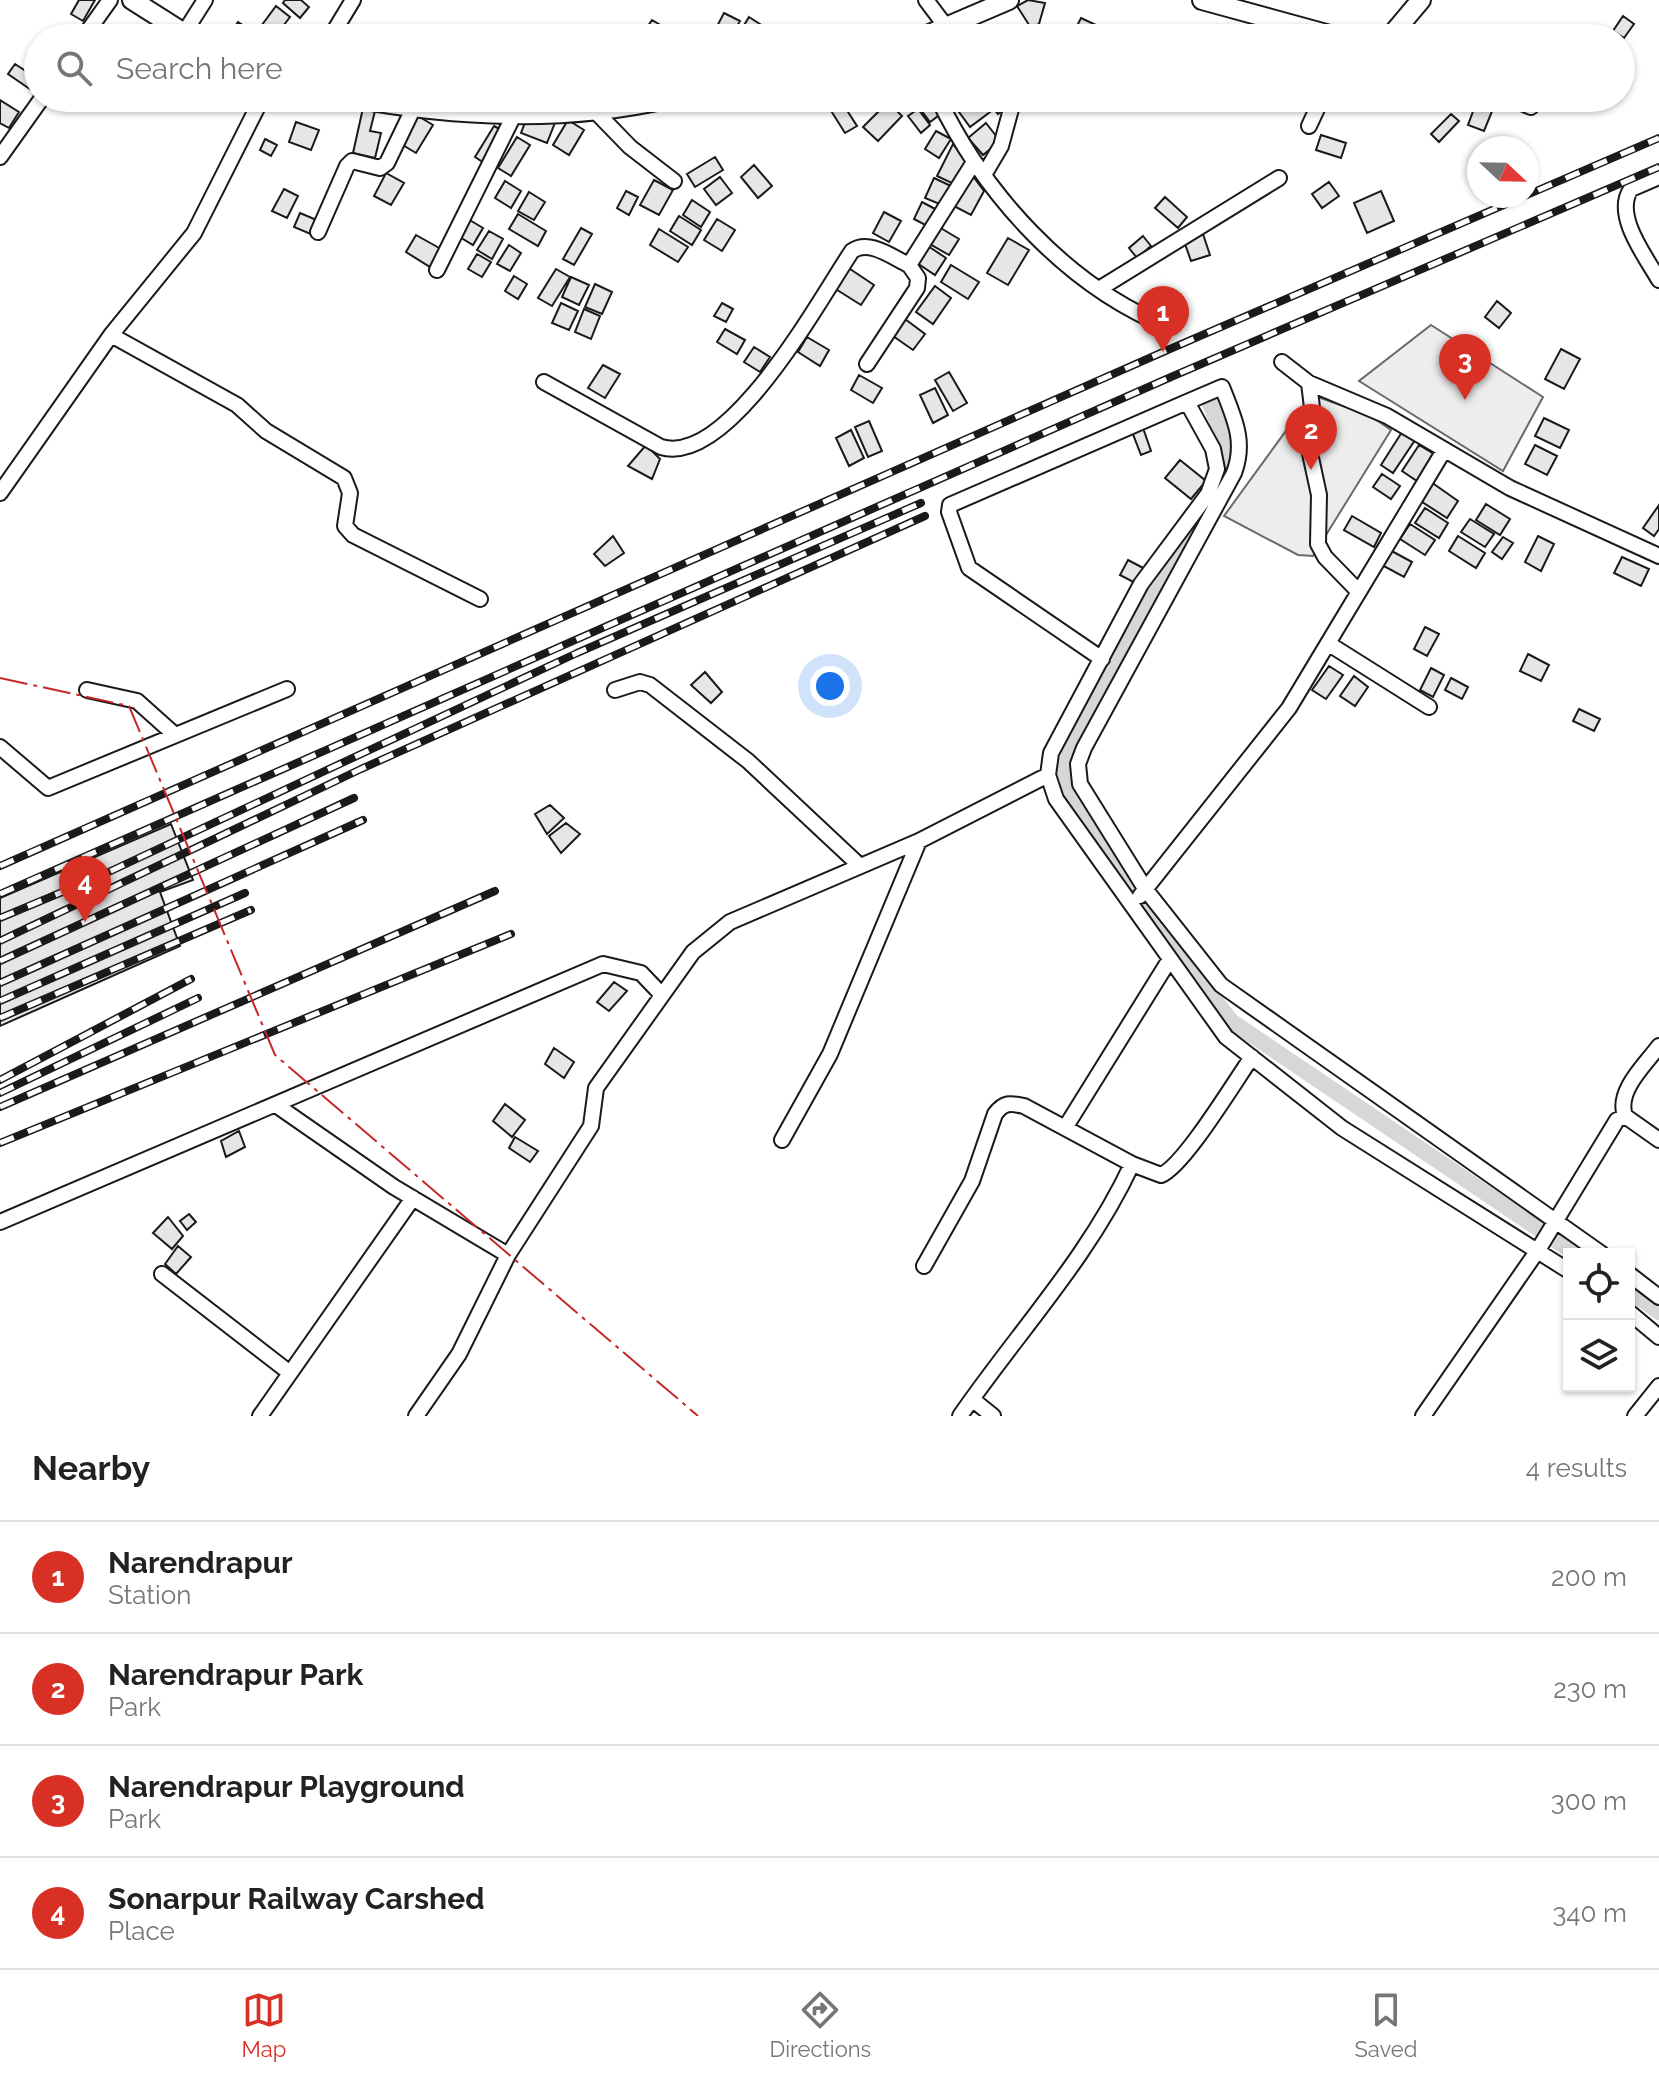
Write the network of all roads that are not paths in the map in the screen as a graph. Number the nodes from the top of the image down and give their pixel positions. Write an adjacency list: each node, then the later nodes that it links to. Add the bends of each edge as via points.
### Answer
1 (110, 0): 9 (street)
2 (132, 0): 10 (street)
3 (205, 0): 11 (street)
4 (353, 0): 12 (street)
5 (1009, 0): 14 (street)
6 (1202, 0): 15 (street)
7 (1421, 0): 16 (street)
8 (931, 2): 13 (street)
9 (93, 24)
10 (170, 24)
11 (193, 24)
12 (338, 24)
13 (945, 24)
14 (956, 24)
15 (1290, 24)
16 (1403, 24)
17 (32, 112): 28 (street)
18 (255, 112): 40 (street, via 194,233)
19 (412, 112): 34 (street, via 387,163 380,168 352,161 347,166)
20 (498, 112): 26 (street)
21 (555, 112): 26 (street)
22 (596, 112): 33 (street)
23 (946, 112): 29 (street)
24 (1010, 112): 30 (street, via 1001,146)
25 (1316, 112): 27 (street)
26 (515, 113): 36 (street)
27 (1309, 126)
28 (0, 157)
29 (974, 162): 30 (street); 35 (street)
30 (984, 175): 38 (street, via 1051,251)
31 (1659, 177): 37 (street, via 1631,189 1625,204 1632,231)
32 (1279, 178): 38 (street)
33 (674, 181)
34 (318, 232)
35 (909, 265): 42 (street, via 918,278 917,288); 43 (street, via 868,246 852,251 741,411 691,447 661,447)
36 (437, 270)
37 (1659, 280)
38 (1099, 289): 39 (street)
39 (1168, 327)
40 (111, 335): 47 (street); 50 (street, via 237,405 266,431 344,478 350,493 345,526 353,535)
41 (1282, 362): 44 (street)
42 (867, 364)
43 (544, 382)
44 (1309, 383): 46 (street, via 1387,416); 49 (street, via 1313,416 1308,444 1319,495 1318,544)
45 (1187, 402): 52 (street, via 1213,449 1217,469 1208,494 1141,584); 52 (street, via 950,505 969,568); 62 (street, via 1222,387 1242,453 1078,764 1088,800)
46 (1443, 452): 48 (street); 49 (street)
47 (0, 493)
48 (1659, 556)
49 (1358, 591): 51 (street)
50 (480, 599)
51 (1329, 644): 56 (street); 62 (street, via 1271,732)
52 (1102, 659): 59 (street, via 1051,753)
53 (287, 689): 57 (street)
54 (87, 690): 57 (street, via 137,701)
55 (615, 690): 61 (street, via 640,682 650,685 748,761)
56 (1429, 707)
57 (175, 735): 58 (street, via 48,788)
58 (0, 747)
59 (1048, 775): 60 (street); 63 (street, via 1056,799)
60 (919, 841): 61 (street); 71 (street, via 830,1054)
61 (858, 864): 65 (street, via 717,930 693,952)
62 (1146, 890): 63 (street); 76 (street, via 1221,985)
63 (1131, 905): 64 (street)
64 (1170, 959): 67 (street, via 1226,1037); 70 (street)
65 (662, 995): 68 (street, via 641,973 603,964); 78 (street, via 596,1088 591,1126)
66 (1659, 1046): 69 (street, via 1624,1094)
67 (1252, 1057): 73 (street, via 1171,1171 1161,1175); 76 (street, via 1342,1128)
68 (276, 1105): 74 (street); 75 (street)
69 (1625, 1116): 72 (street); 76 (street, via 1617,1120)
70 (1065, 1128): 73 (street); 80 (street, via 1024,1106 1002,1105 972,1181)
71 (782, 1140)
72 (1659, 1140)
73 (1132, 1164): 88 (street, via 1082,1249)
74 (413, 1198): 78 (street); 86 (street)
75 (0, 1222)
76 (1548, 1235): 77 (street); 79 (street); 93 (street)
77 (1585, 1248)
78 (508, 1255): 89 (street, via 477,1323)
79 (1563, 1261)
80 (924, 1266)
81 (162, 1274): 86 (street)
82 (1635, 1279): 83 (street)
83 (1659, 1297)
84 (1635, 1317): 85 (street)
85 (1659, 1337)
86 (290, 1373): 90 (street)
87 (1659, 1386): 94 (street)
88 (972, 1399): 91 (street); 92 (street)
89 (421, 1414)
90 (260, 1416)
91 (960, 1416)
92 (993, 1416)
93 (1423, 1416)
94 (1635, 1416)

